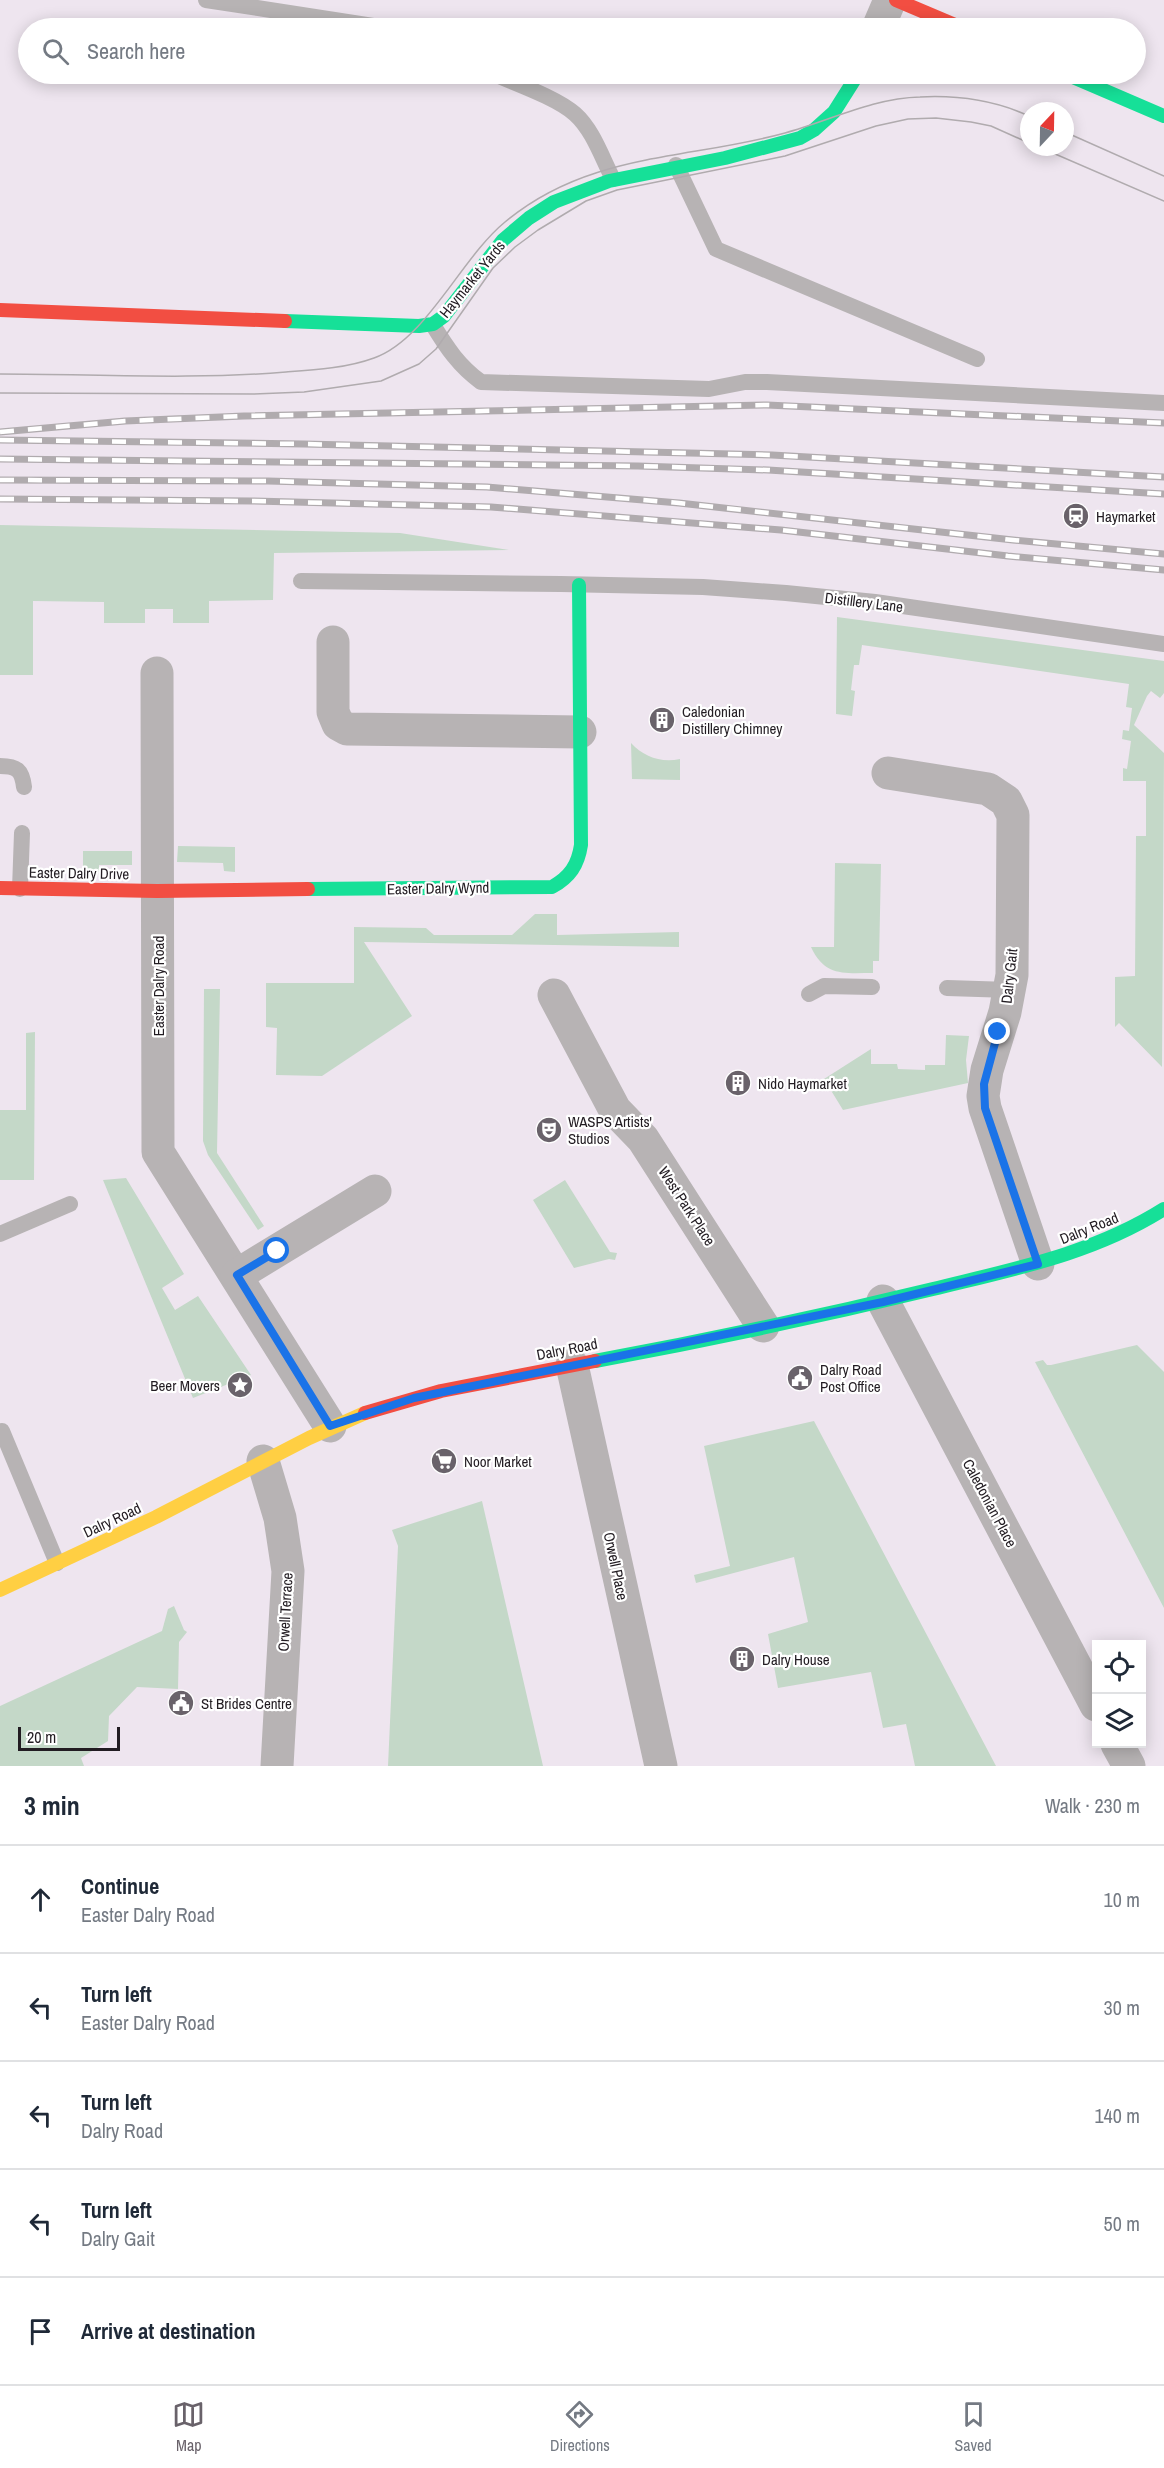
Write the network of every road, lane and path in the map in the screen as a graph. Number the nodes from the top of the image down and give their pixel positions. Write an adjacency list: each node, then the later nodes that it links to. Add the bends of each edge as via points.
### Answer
1 (206, 0): 4 (lane)
2 (890, 0): 5 (street)
3 (896, 0): 6 (street)
4 (322, 18)
5 (882, 18)
6 (938, 18)
7 (516, 84): 12 (lane, via 574,113)
8 (853, 84): 11 (street, Haymarket Yards, via 813,131 792,141)
9 (1089, 84): 10 (street)
10 (1164, 116)
11 (676, 165): 12 (street, Haymarket Yards); 15 (lane, via 716,249)
12 (613, 179): 14 (street, Haymarket Yards, via 565,197 511,232)
13 (0, 310): 14 (street, Haymarket Yards)
14 (433, 325): 16 (lane, via 463,369 481,382 709,389 767,382)
15 (977, 359)
16 (1164, 403)
17 (301, 581): 18 (lane, Distillery Lane)
18 (579, 585): 20 (lane, Distillery Lane, via 703,587 842,598); 22 (street, Easter Dalry Wynd)
19 (333, 642): 22 (street, via 333,712 338,724 347,729)
20 (1164, 644)
21 (157, 673): 29 (street, Easter Dalry Road)
22 (580, 732): 29 (street, Easter Dalry Wynd, via 580,860 564,881 552,887)
23 (0, 766): 25 (lane, via 19,770)
24 (888, 773): 32 (street, Dalry Gait, via 988,789 1010,808 1014,826)
25 (24, 787)
26 (22, 833): 28 (lane)
27 (0, 888): 28 (street, Easter Dalry Drive)
28 (20, 888): 29 (street, Easter Dalry Drive)
29 (158, 891): 40 (street, Easter Dalry Road, via 158,1152)
30 (872, 987): 33 (lane, via 824,986)
31 (947, 988): 32 (lane)
32 (1010, 990): 39 (street, Dalry Gait, via 983,1096)
33 (809, 993)
34 (554, 995): 42 (street, West Park Place, via 615,1110 643,1139)
35 (375, 1191): 40 (street)
36 (70, 1204): 38 (lane)
37 (1162, 1214): 39 (street, Dalry Road, via 1093,1246)
38 (0, 1234)
39 (1038, 1264): 41 (street, Dalry Road)
40 (237, 1275): 44 (street, Easter Dalry Road)
41 (883, 1302): 42 (street, Dalry Road); 49 (street, Caledonian Place)
42 (763, 1326): 43 (street, Dalry Road)
43 (572, 1365): 44 (street, Dalry Road, via 414,1398); 52 (street, Orwell Place)
44 (330, 1426): 46 (street, Dalry Road)
45 (2, 1431): 47 (lane)
46 (263, 1461): 47 (street, Dalry Road, via 149,1521); 51 (street, Orwell Terrace, via 280,1518 288,1571)
47 (57, 1563): 48 (street, Dalry Road)
48 (0, 1590)
49 (1092, 1697)
50 (1120, 1748): 53 (street)
51 (277, 1766)
52 (661, 1766)
53 (1129, 1766)

